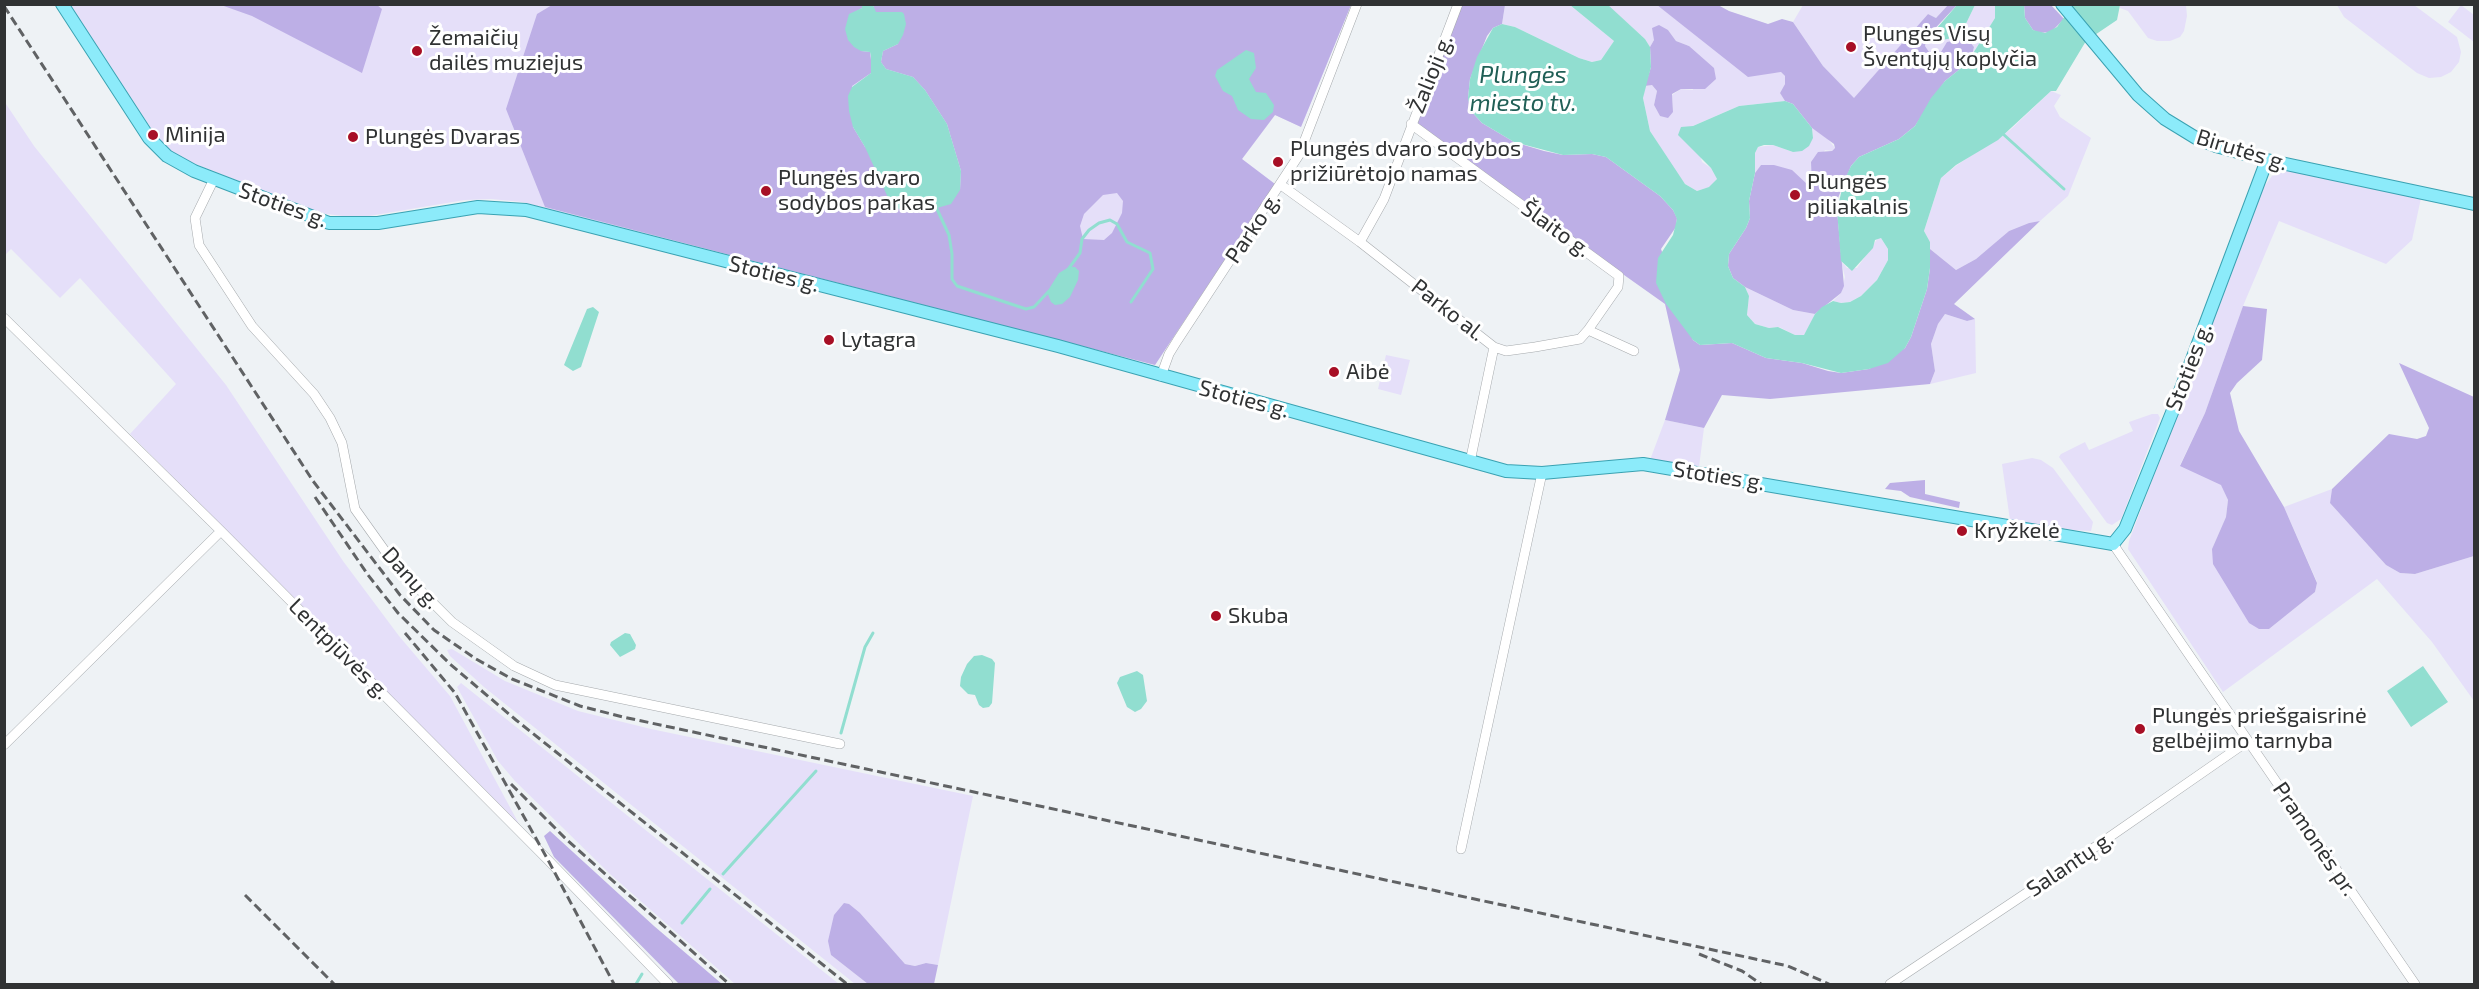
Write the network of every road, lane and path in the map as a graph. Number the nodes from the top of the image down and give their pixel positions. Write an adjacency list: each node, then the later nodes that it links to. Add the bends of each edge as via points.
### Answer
1 (62, 4): 7 (main road, Stoties g., via 149,138 176,161)
2 (1357, 4): 8 (street, Parko g., via 1299,155)
3 (1458, 4): 5 (street, Žalioji g.)
4 (2062, 4): 6 (main road, Birutės g., via 2144,100 2183,131 2216,146)
5 (1411, 124): 10 (street, Žalioji g., via 1384,199); 12 (street, Šlaito g., via 1619,276 1618,287)
6 (2267, 160): 9 (main road, Birutės g.); 19 (main road, Stoties g., via 2173,410 2125,529)
7 (214, 179): 15 (main road, Stoties g., via 339,225 378,223 478,207 526,210); 21 (street, Danų g., via 195,218 199,245 252,326 314,394 330,418 342,443 355,509 395,565 452,622 514,666 555,685)
8 (1281, 185): 10 (street, Parko al.); 15 (street, Parko g., via 1177,341)
9 (2475, 204)
10 (1360, 242): 13 (street, Parko al.)
11 (4, 318): 18 (street, Lentpjūvės g.)
12 (1588, 330): 13 (street, Parko al., via 1580,339 1506,351); 14 (street)
13 (1494, 347): 16 (street)
14 (1634, 351)
15 (1161, 376): 16 (main road, Stoties g.)
16 (1470, 462): 17 (main road, Stoties g., via 1506,471)
17 (1542, 473): 19 (main road, Stoties g., via 1643,464); 23 (street)
18 (221, 531): 22 (street); 24 (street, Lentpjūvės g.)
19 (2113, 544): 20 (street, Pramonės pr.)
20 (2248, 741): 25 (street, Salantų g.); 26 (street, Pramonės pr.)
21 (840, 744)
22 (4, 745)
23 (1461, 849)
24 (668, 984)
25 (1890, 984)
26 (2415, 984)

